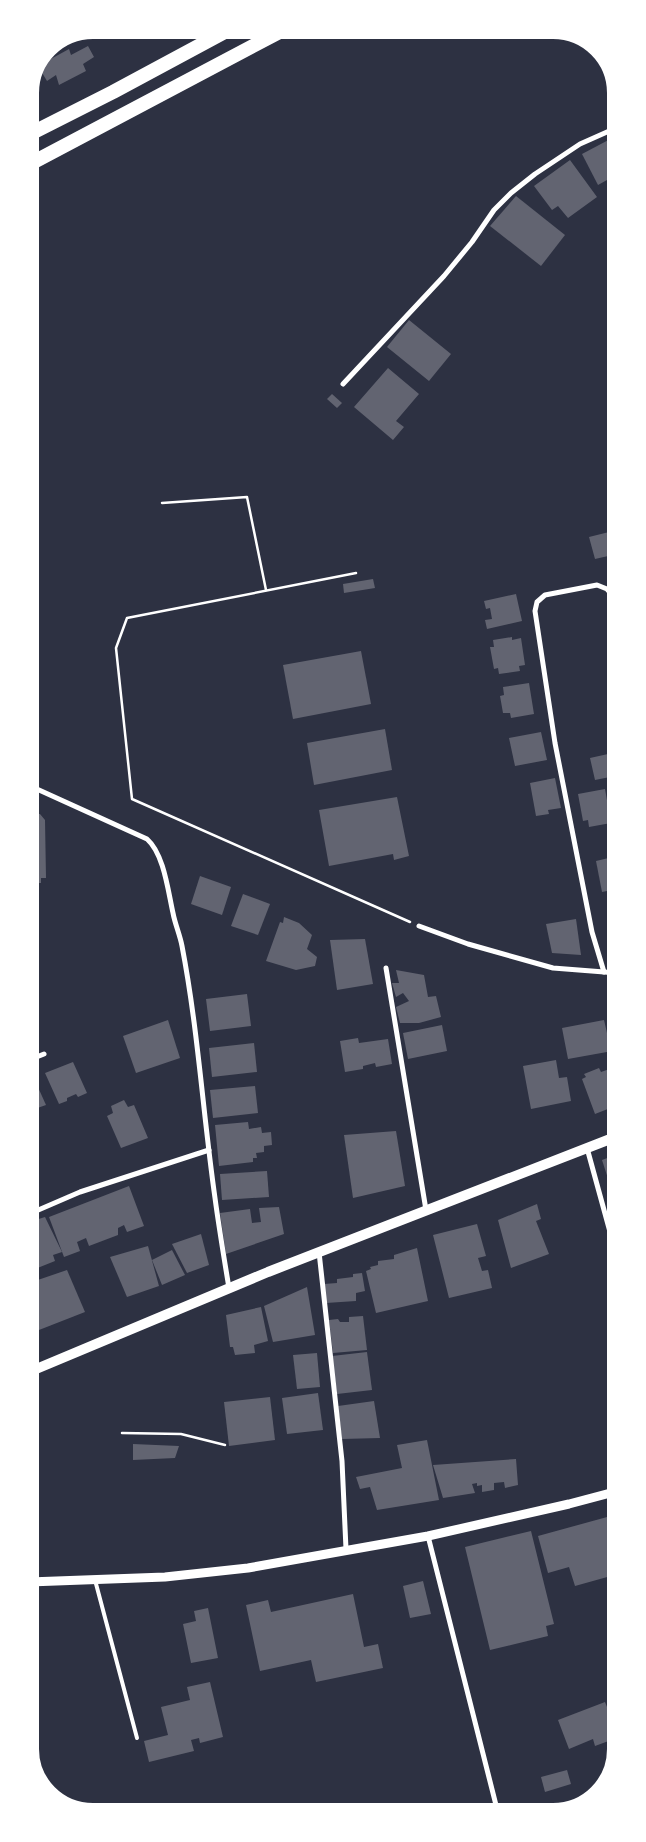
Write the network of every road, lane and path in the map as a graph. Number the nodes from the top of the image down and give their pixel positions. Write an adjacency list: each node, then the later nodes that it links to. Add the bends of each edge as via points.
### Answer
1 (217, 36): 3 (highway)
2 (272, 36): 5 (highway)
3 (36, 131)
4 (610, 131): 6 (street, via 580,144 511,193 494,210 444,276)
5 (36, 161)
6 (343, 384)
7 (162, 503): 9 (path, via 247,497)
8 (356, 573): 9 (path)
9 (266, 590): 12 (path, via 127,618 116,648 132,799)
10 (610, 592): 14 (street, via 597,585 545,595 537,602 535,611 555,743 592,932)
11 (36, 789): 20 (street, via 139,835 154,847 166,879 182,944 202,1076)
12 (419, 926): 14 (street, via 468,944 553,968)
13 (386, 968): 22 (street)
14 (604, 972): 15 (street)
15 (610, 972)
16 (44, 1054): 17 (street)
17 (36, 1057)
18 (610, 1139): 19 (main road)
19 (587, 1148): 22 (main road); 23 (street)
20 (209, 1150): 21 (street, via 80,1192); 25 (street)
21 (36, 1211)
22 (426, 1211): 24 (main road)
23 (610, 1232)
24 (319, 1252): 25 (main road); 31 (street, via 342,1461)
25 (229, 1288): 26 (main road)
26 (36, 1369)
27 (122, 1433): 28 (path, via 181,1434)
28 (225, 1445)
29 (610, 1494): 30 (street)
30 (428, 1536): 31 (street); 35 (street)
31 (346, 1549): 32 (street, via 248,1568)
32 (95, 1580): 33 (street); 34 (lane)
33 (36, 1582)
34 (137, 1738)
35 (496, 1806)

